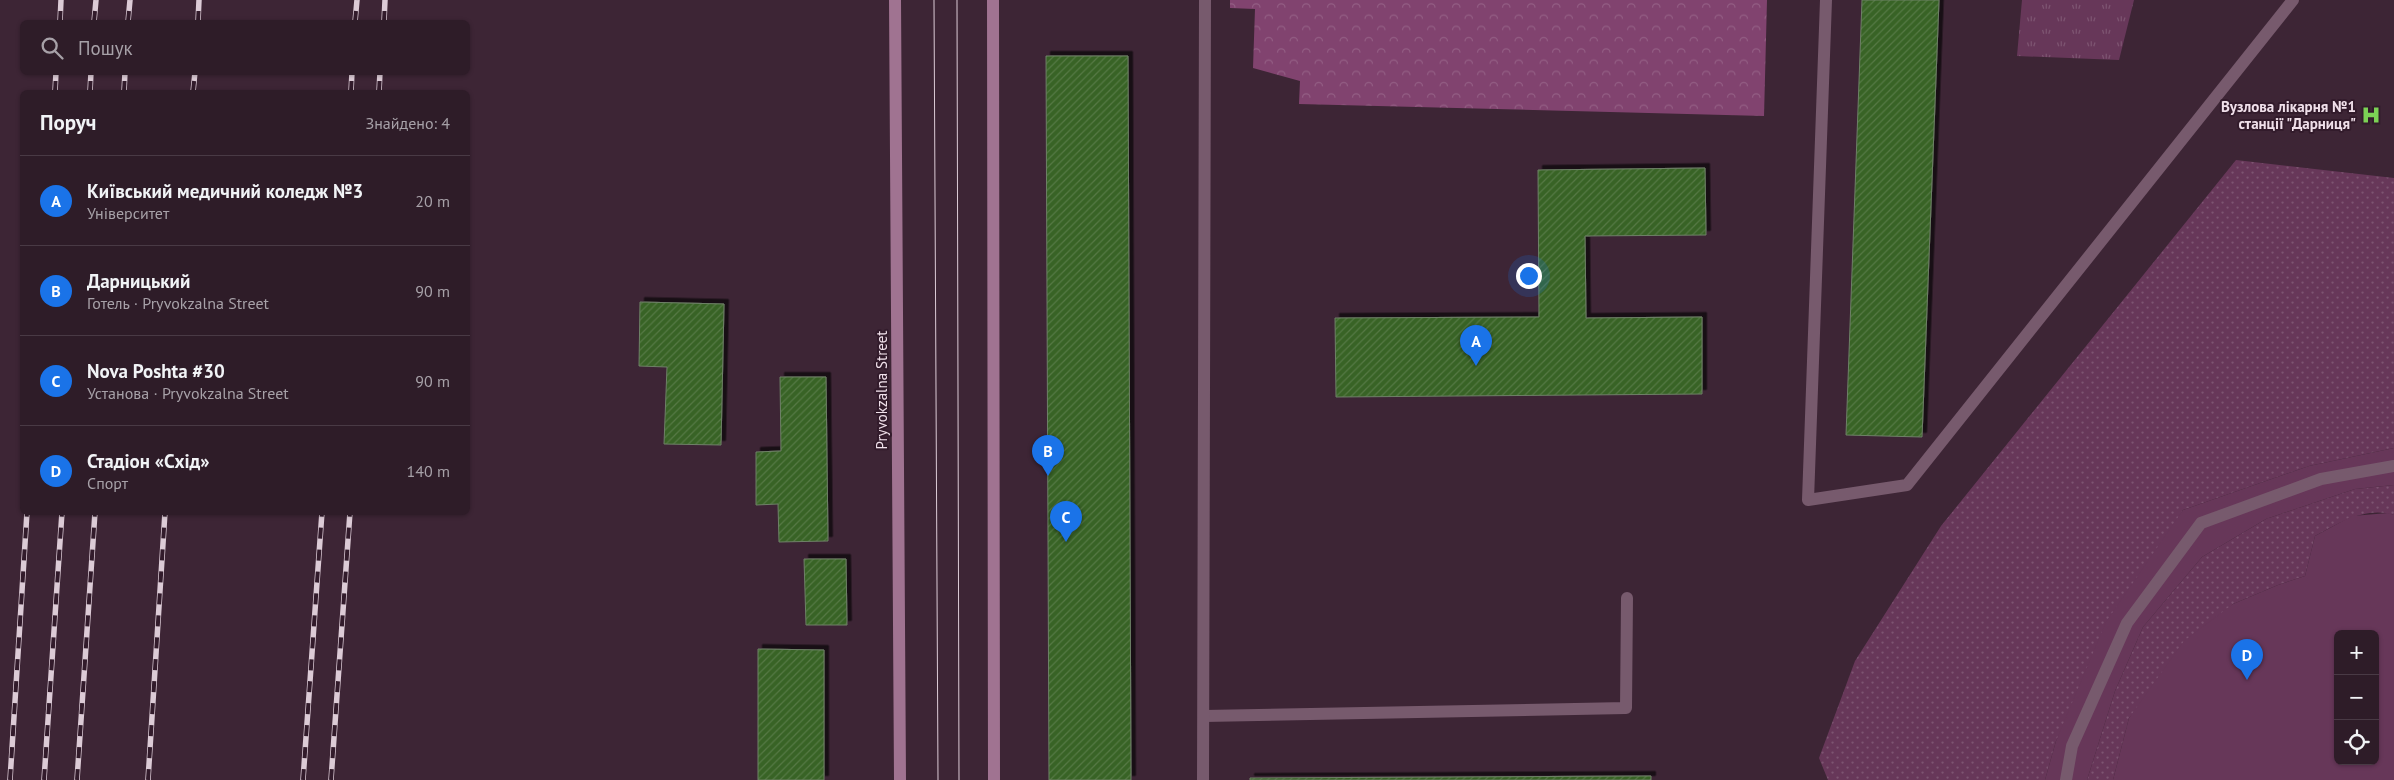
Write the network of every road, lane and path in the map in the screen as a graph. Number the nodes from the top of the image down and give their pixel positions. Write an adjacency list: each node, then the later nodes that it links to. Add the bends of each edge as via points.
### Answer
1 (895, 0): 9 (main road, Pryvokzalna Street)
2 (993, 0): 10 (main road)
3 (1204, 0): 8 (lane)
4 (1826, 0): 5 (lane, via 1808,500 1907,485)
5 (2293, 0)
6 (2394, 466): 12 (lane, via 2321,479 2201,523 2127,622 2072,746)
7 (1627, 598): 8 (lane, via 1626,708)
8 (1204, 716): 11 (lane)
9 (900, 780)
10 (994, 780)
11 (1203, 780)
12 (2066, 780)

